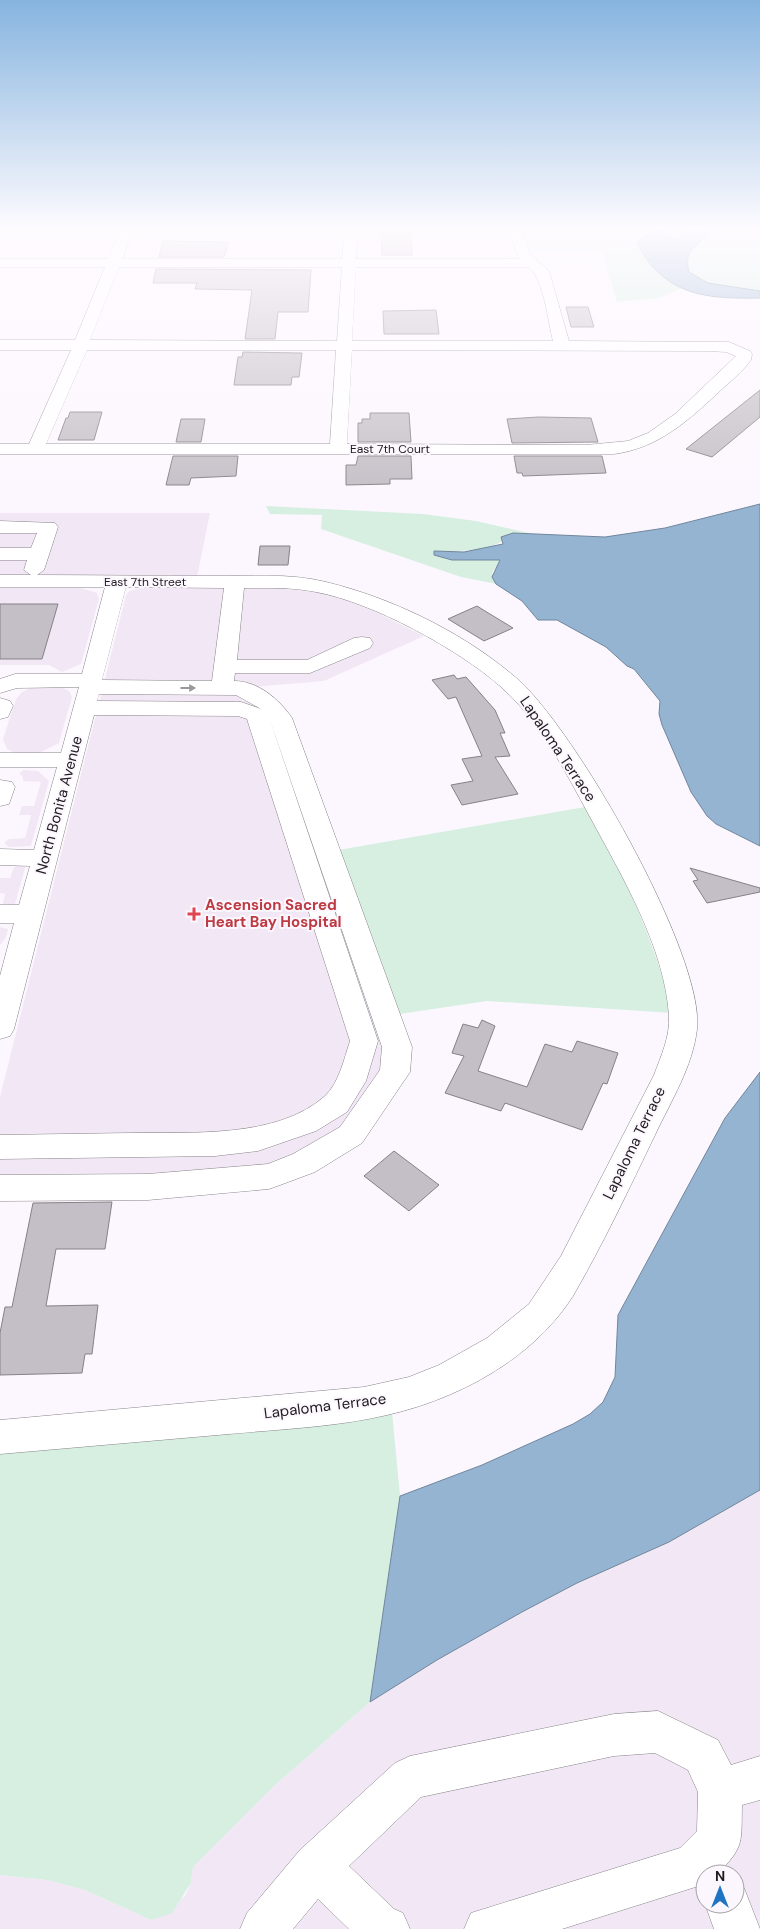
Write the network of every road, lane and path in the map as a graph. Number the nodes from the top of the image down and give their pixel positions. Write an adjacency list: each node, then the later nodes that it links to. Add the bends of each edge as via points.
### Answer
1 (92, 318): 5 (street)
2 (344, 318): 6 (street)
3 (555, 318): 7 (street)
4 (0, 345): 5 (street)
5 (81, 345): 6 (street); 9 (street)
6 (342, 345): 7 (street); 10 (street)
7 (562, 346): 10 (street, East 7th Court, via 729,347 744,354 743,360 705,396 656,435 642,442 586,450)
8 (0, 449): 9 (street, East 7th Court)
9 (35, 449): 10 (street, East 7th Court)
10 (338, 449)
11 (0, 527): 13 (street, via 48,527)
12 (0, 554): 13 (street)
13 (39, 554): 15 (street)
14 (0, 582): 15 (street, East 7th Street)
15 (30, 582): 16 (street, East 7th Street)
16 (117, 582): 17 (street, East 7th Street); 22 (street, North Bonita Avenue)
17 (235, 582): 18 (street, East 7th Street); 20 (street)
18 (290, 582): 35 (street, Lapaloma Terrace, via 346,594 421,627 499,674 529,702 587,792 644,897 669,959 682,1005 683,1026 678,1049 615,1184 555,1296 529,1325 473,1365 448,1379 400,1396 371,1401)
19 (362, 643): 20 (street, via 310,666)
20 (223, 677): 22 (street, one-way to 20, via 153,688); 34 (street, via 275,707 281,718 397,1047 394,1072 351,1135 304,1163 269,1176 148,1187)
21 (0, 686): 22 (street, via 15,681)
22 (88, 691): 26 (street, North Bonita Avenue); 33 (street, via 241,709 257,715 364,1041 352,1081 336,1104 305,1123 258,1139 215,1144)
23 (0, 705): 24 (street)
24 (0, 712)
25 (0, 760): 26 (street)
26 (70, 760): 28 (street, North Bonita Avenue)
27 (0, 857): 28 (street)
28 (45, 858): 30 (street, North Bonita Avenue)
29 (0, 914): 30 (street)
30 (30, 914): 31 (street, North Bonita Avenue)
31 (8, 966): 32 (street, North Bonita Avenue)
32 (0, 1029)
33 (0, 1147)
34 (0, 1188)
35 (0, 1437)
36 (760, 1778): 37 (street)
37 (720, 1790): 38 (street, via 719,1841); 39 (street, via 703,1755 696,1751 658,1732 614,1736 410,1778)
38 (712, 1863): 43 (street)
39 (316, 1866): 41 (street); 42 (street, via 382,1929)
40 (732, 1914): 44 (street)
41 (263, 1929)
42 (387, 1929)
43 (487, 1929)
44 (738, 1929)

